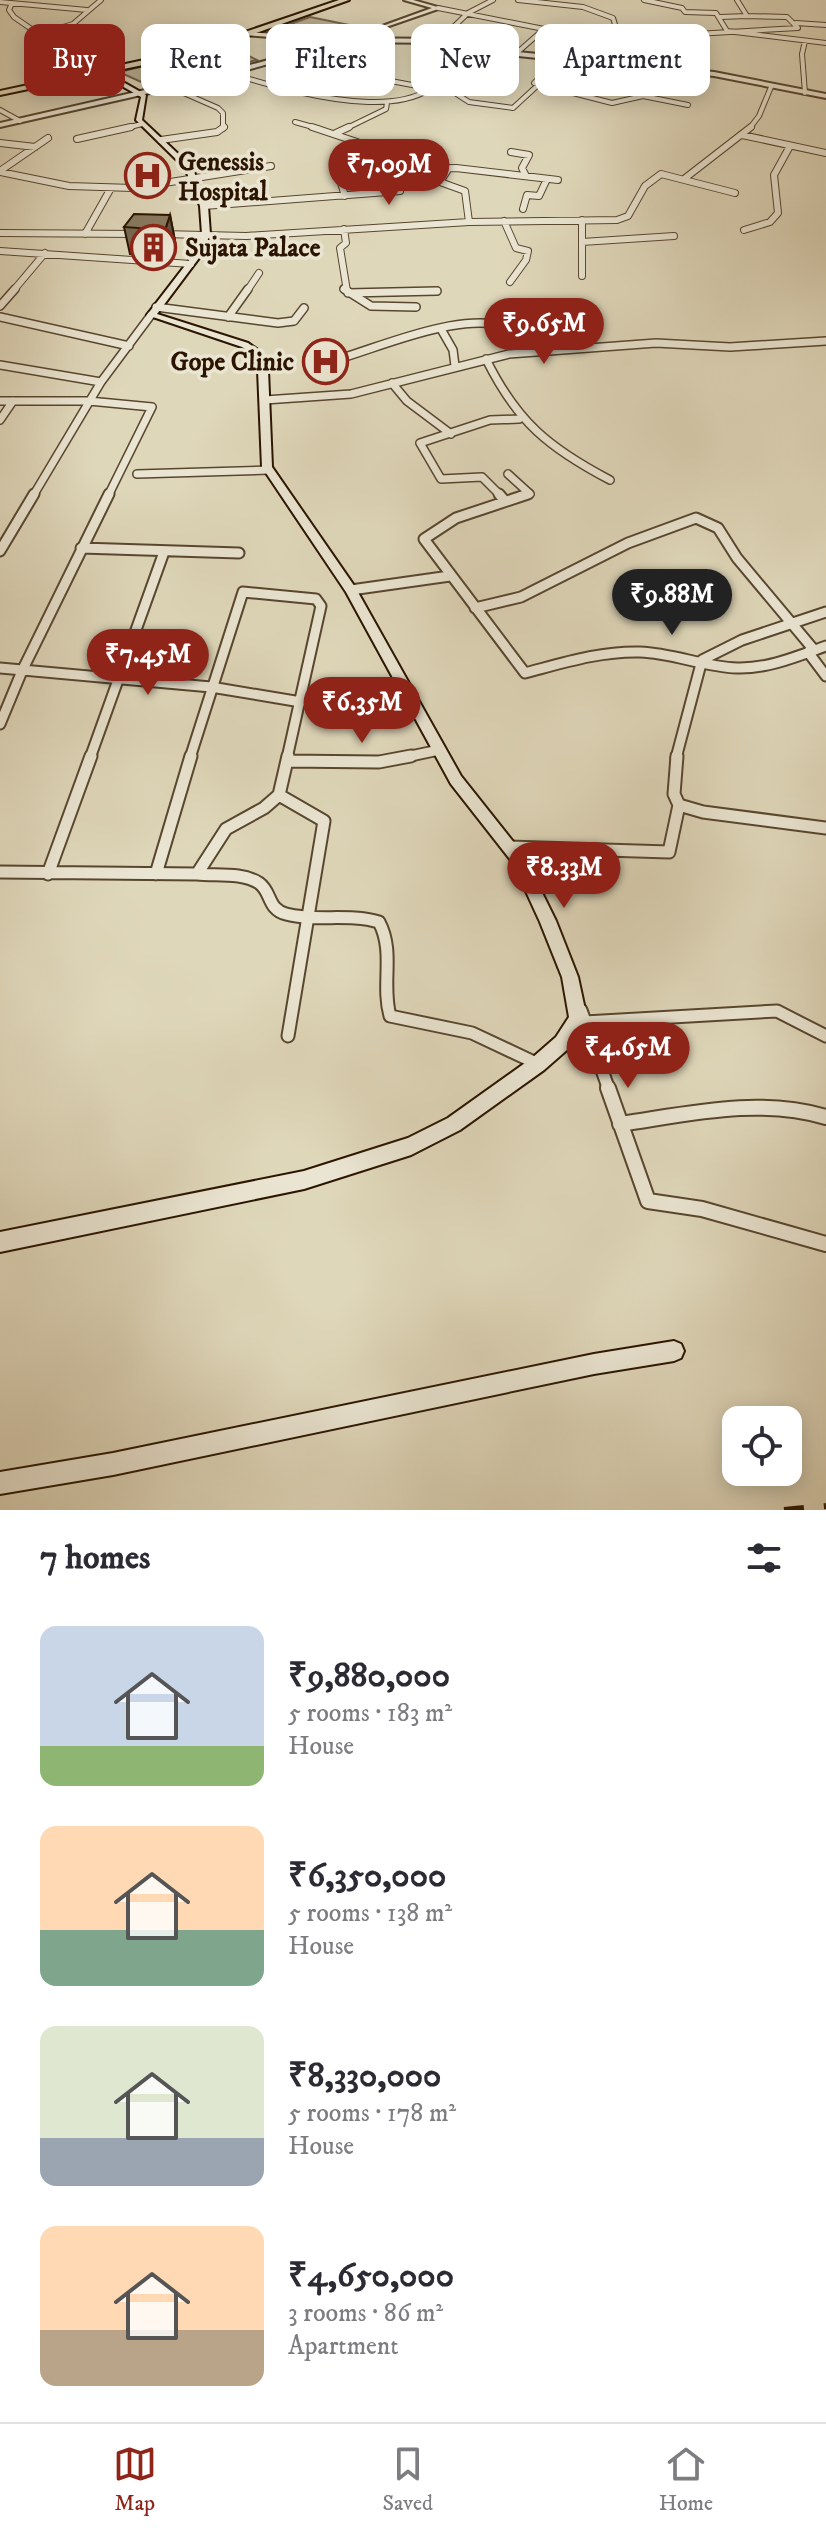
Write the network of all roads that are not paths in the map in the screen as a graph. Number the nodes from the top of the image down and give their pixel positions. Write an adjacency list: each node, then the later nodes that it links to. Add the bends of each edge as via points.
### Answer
1 (30, 0): 12 (street)
2 (101, 0): 14 (street)
3 (338, 0): 28 (highway)
4 (346, 0): 29 (highway)
5 (407, 0): 13 (main road)
6 (493, 0): 15 (street)
7 (518, 0): 23 (street, via 589,9 613,18)
8 (644, 0): 17 (street)
9 (737, 0): 16 (street)
10 (0, 2): 11 (street)
11 (12, 3): 12 (street); 19 (street, via 9,10)
12 (24, 4): 14 (street)
13 (438, 8): 15 (street); 21 (main road)
14 (87, 10): 20 (street)
15 (468, 13): 22 (street); 24 (street)
16 (747, 16): 17 (street); 18 (street, via 787,17)
17 (720, 17): 26 (street)
18 (796, 23): 25 (street); 26 (street, via 798,29)
19 (25, 24)
20 (73, 24)
21 (395, 24)
22 (457, 24)
23 (614, 24)
24 (535, 25)
25 (826, 25)
26 (727, 31): 27 (street); 31 (street)
27 (710, 32)
28 (250, 34)
29 (250, 34)
30 (535, 38): 33 (street)
31 (805, 41): 32 (street); 40 (street)
32 (826, 43)
33 (519, 53)
34 (710, 74): 37 (main road)
35 (24, 86): 38 (highway)
36 (535, 87): 45 (street, via 509,109)
37 (771, 87): 40 (main road); 57 (street, via 759,116)
38 (0, 91)
39 (141, 93): 52 (main road)
40 (805, 93): 47 (main road)
41 (411, 95): 49 (street)
42 (144, 96): 54 (main road)
43 (191, 96): 60 (street, via 218,108 224,128)
44 (333, 96): 49 (street)
45 (462, 96)
46 (583, 96): 48 (street, via 612,103)
47 (826, 96)
48 (650, 97): 50 (street)
49 (387, 103): 56 (street, via 366,121)
50 (688, 105)
51 (0, 110): 52 (street)
52 (20, 121): 55 (main road)
53 (295, 122): 56 (street)
54 (142, 124): 59 (street); 60 (main road)
55 (0, 125)
56 (336, 133): 67 (street, via 360,143 358,162)
57 (742, 135): 62 (street); 74 (street)
58 (48, 138): 63 (street)
59 (77, 139)
60 (161, 140): 72 (main road, via 184,160)
61 (0, 143): 63 (street)
62 (790, 146): 65 (street); 85 (street, via 774,175 778,213 770,222)
63 (35, 147): 70 (street)
64 (511, 152): 71 (street, via 529,155 522,168)
65 (826, 153)
66 (271, 166): 72 (street)
67 (364, 168): 69 (street); 78 (street, via 343,179)
68 (449, 168): 69 (street); 71 (street); 83 (street, via 440,182 465,191)
69 (392, 170): 78 (street, via 400,191)
70 (0, 173): 76 (street)
71 (526, 176): 73 (street)
72 (193, 178): 76 (street); 79 (main road)
73 (547, 179): 75 (street); 80 (street, via 539,196 527,195)
74 (684, 179): 77 (street); 81 (street, via 654,177 628,216)
75 (558, 180)
76 (111, 188): 87 (street)
77 (735, 193)
78 (345, 196): 79 (street)
79 (204, 206): 88 (main road)
80 (523, 209)
81 (582, 220): 82 (street); 90 (street)
82 (504, 221): 83 (street); 96 (street, via 516,248 528,251)
83 (469, 222): 84 (street)
84 (344, 229): 88 (street); 98 (street, via 340,262)
85 (744, 230)
86 (0, 233): 87 (street)
87 (85, 234): 88 (street)
88 (206, 234): 93 (main road)
89 (674, 236): 90 (street)
90 (582, 242): 95 (street)
91 (0, 251): 92 (street)
92 (45, 253): 93 (street); 99 (street)
93 (191, 264): 102 (main road)
94 (259, 273): 104 (street)
95 (582, 276)
96 (510, 282)
97 (437, 291): 98 (street)
98 (348, 293): 100 (street, via 371,306)
99 (0, 306)
100 (416, 307)
101 (304, 308): 104 (street, via 294,321 278,323)
102 (153, 311): 104 (street); 107 (street); 115 (main road, via 254,350 263,370)
103 (0, 317): 107 (street)
104 (228, 317)
105 (441, 329): 108 (street, via 503,324 527,334); 109 (street); 112 (street)
106 (826, 341): 108 (street)
107 (129, 346): 113 (street)
108 (535, 351): 110 (street)
109 (345, 357)
110 (486, 359): 112 (street); 119 (street)
111 (0, 365): 113 (street)
112 (455, 366): 114 (street)
113 (101, 382): 118 (street)
114 (392, 383): 115 (street, via 351,394); 121 (street)
115 (265, 400): 122 (main road)
116 (0, 401): 117 (street)
117 (13, 401): 118 (street); 120 (street)
118 (89, 401): 127 (street, via 152,407); 128 (street)
119 (519, 419): 121 (street, via 490,420); 125 (street)
120 (0, 420)
121 (451, 434): 126 (street, via 420,443 441,479 482,477)
122 (269, 470): 123 (street); 132 (main road)
123 (137, 474)
124 (508, 474): 126 (street, via 530,494)
125 (610, 480)
126 (504, 500): 131 (street, via 425,535)
127 (81, 548): 129 (street); 140 (street)
128 (0, 551)
129 (164, 552): 130 (street); 142 (street)
130 (239, 553)
131 (450, 576): 132 (street); 133 (street)
132 (351, 590): 146 (main road)
133 (475, 608): 135 (street, via 521,597 628,543 696,518 718,528); 138 (street, via 525,673 638,651)
134 (826, 612): 135 (street)
135 (793, 624): 137 (street); 138 (street)
136 (826, 646): 137 (street)
137 (811, 651): 138 (street, via 754,668); 141 (street)
138 (702, 660): 149 (street, via 674,769 672,793)
139 (0, 668): 140 (street)
140 (22, 671): 142 (street); 145 (street)
141 (826, 676)
142 (120, 677): 143 (street); 153 (street)
143 (211, 687): 144 (street); 144 (street, via 243,592 316,599 321,606); 154 (street)
144 (301, 702): 147 (street)
145 (0, 724)
146 (439, 750): 147 (street, via 379,762); 151 (main road, via 465,794)
147 (287, 761): 148 (street)
148 (279, 795): 155 (street, via 260,813 221,835); 156 (street, via 324,821)
149 (679, 805): 150 (street); 151 (street, via 669,852)
150 (826, 828)
151 (509, 847): 157 (main road, via 548,921)
152 (0, 872): 153 (street)
153 (48, 874): 154 (street)
154 (156, 874): 155 (street)
155 (197, 874): 156 (street, via 252,880 266,889 272,908)
156 (308, 915): 159 (street); 161 (street, via 379,922 389,944 390,1016 472,1033)
157 (575, 994): 158 (street); 161 (main road, via 575,1026)
158 (585, 1022): 160 (street, via 777,1011); 163 (street)
159 (288, 1036)
160 (826, 1036)
161 (538, 1064): 164 (main road, via 454,1124 358,1164 238,1195)
162 (826, 1117): 163 (street, via 791,1107)
163 (620, 1124): 165 (street, via 648,1201 702,1209)
164 (0, 1242)
165 (826, 1244)
166 (674, 1351): 167 (main road)
167 (0, 1483)

